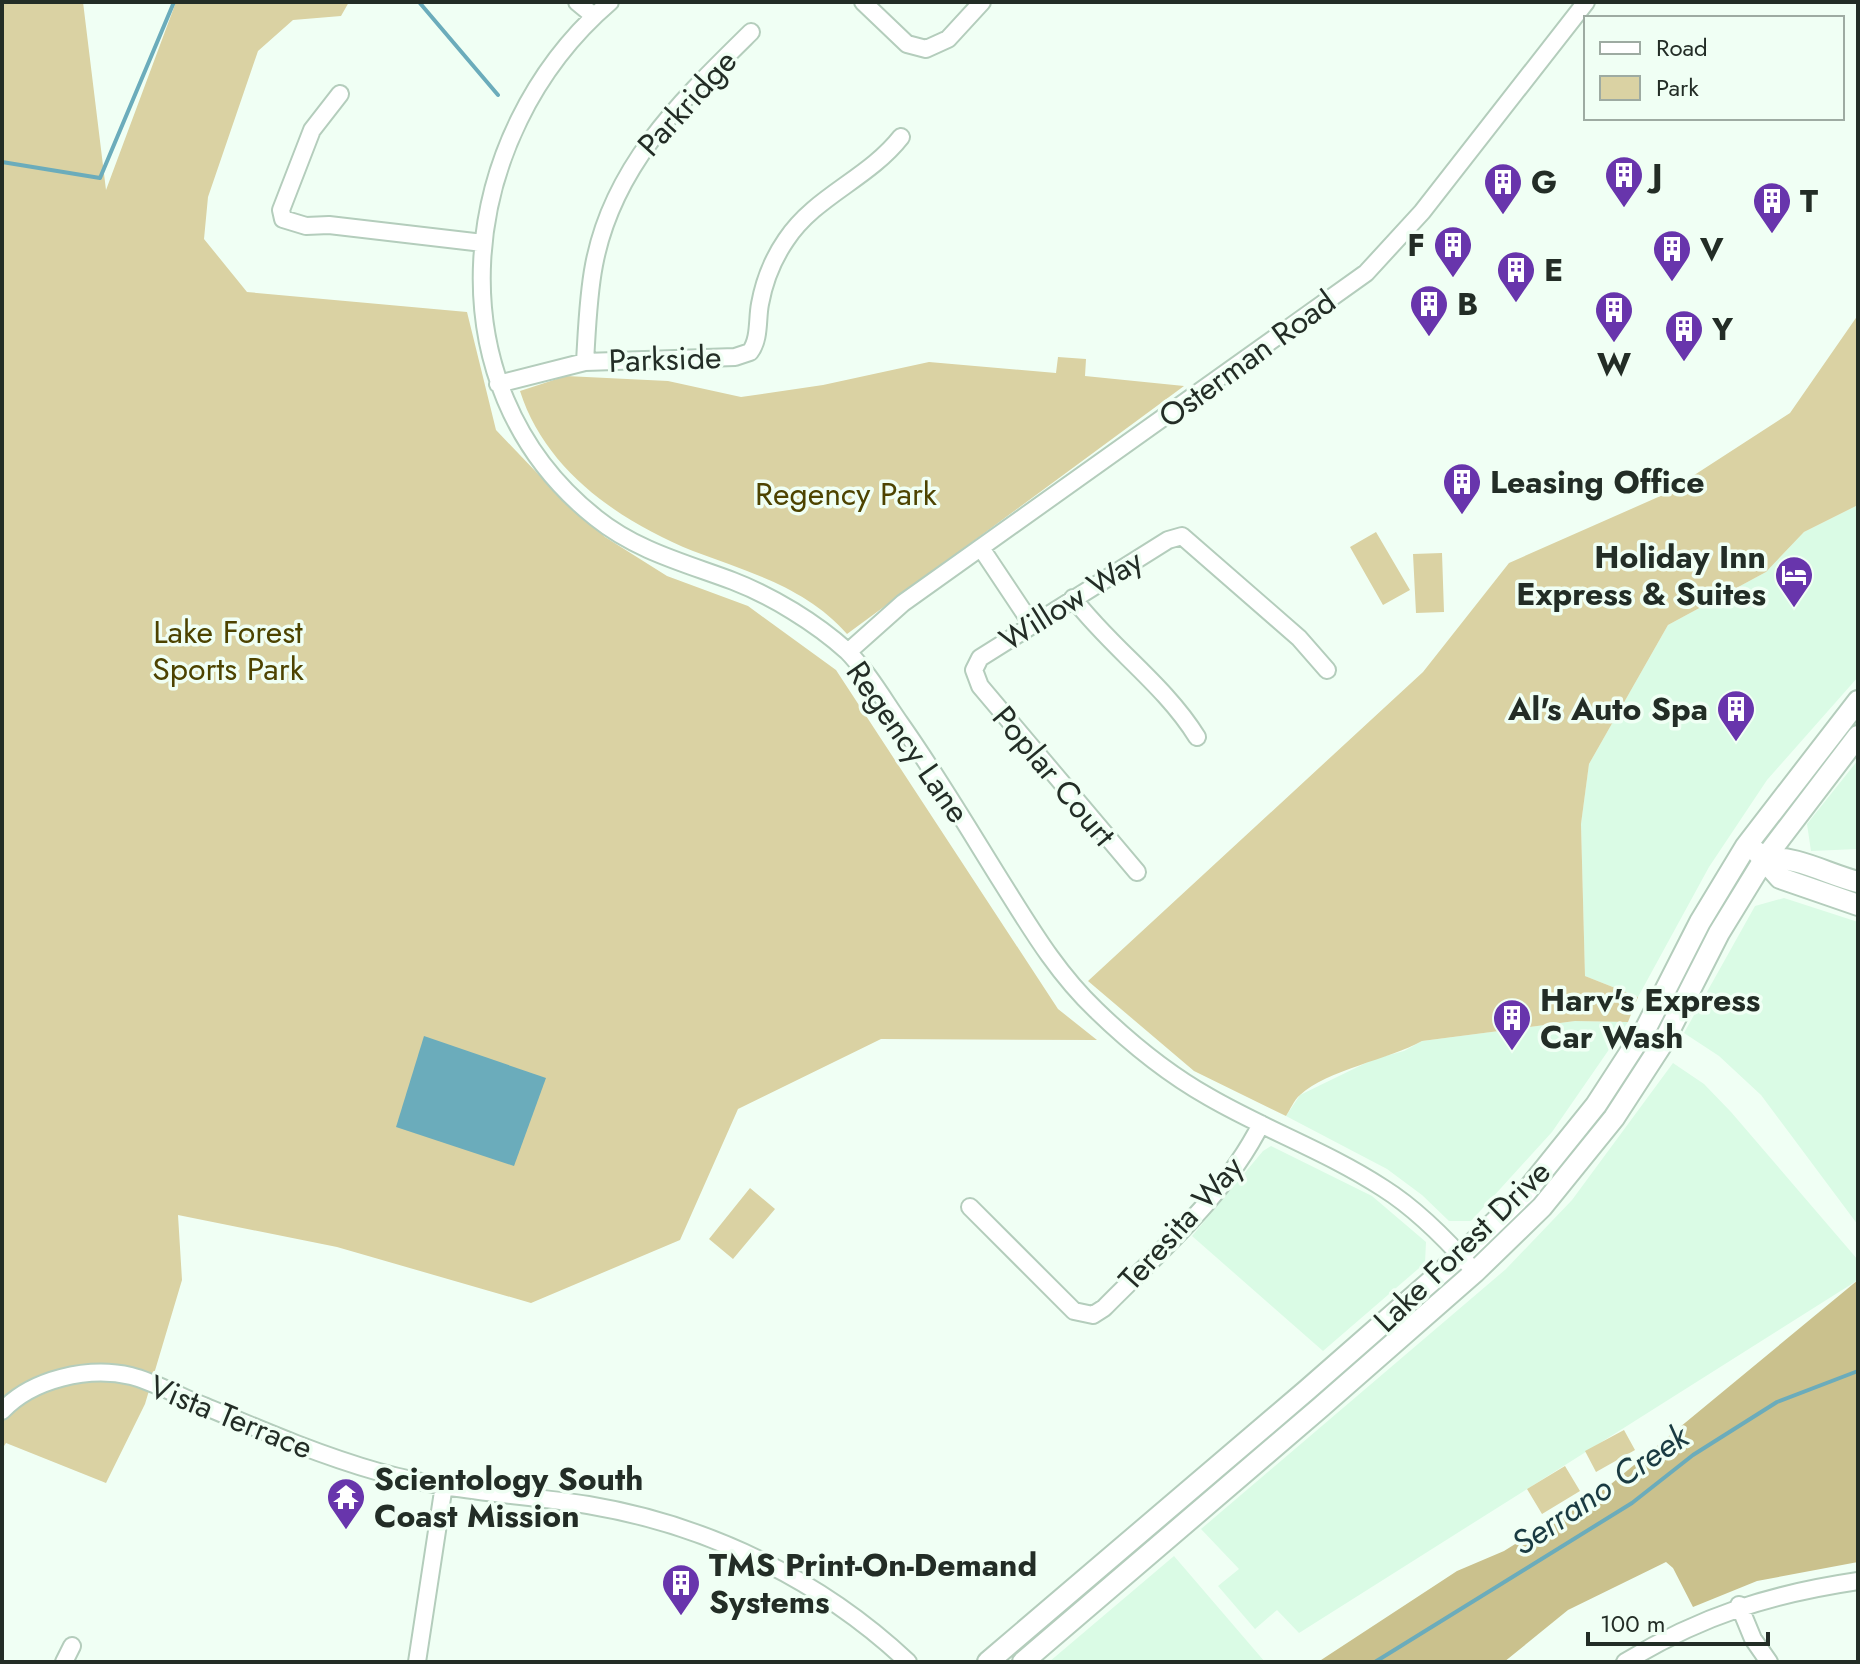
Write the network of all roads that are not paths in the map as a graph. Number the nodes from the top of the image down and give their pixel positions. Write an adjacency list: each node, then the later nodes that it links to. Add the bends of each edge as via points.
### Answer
1 (577, 2): 6 (street)
2 (610, 2): 6 (street, Regency Lane)
3 (863, 2): 4 (street, via 907,44 926,49 948,39)
4 (982, 2)
5 (1586, 2): 13 (street, Osterman Road, via 1422,212 1366,273)
6 (594, 16): 10 (street, Regency Lane, via 548,71 521,117 490,199)
7 (751, 32): 11 (street, Parkridge, via 678,103 626,174 594,264)
8 (340, 94): 10 (street, via 312,130 281,210 283,219 306,226)
9 (901, 137): 11 (street, Parkside, via 877,164 814,209 785,241 762,293 750,352 735,357)
10 (483, 243): 12 (street, Regency Lane, via 481,310)
11 (585, 362): 12 (street, Parkside)
12 (498, 384): 16 (street, Regency Lane, via 545,468 597,520 651,552 776,601)
13 (981, 548): 15 (street); 16 (street, Osterman Road, via 893,611)
14 (1073, 598): 15 (street, Willow Way); 17 (street, Willow Way, via 1182,536 1299,638); 21 (street, via 1097,629 1178,708)
15 (1031, 623): 18 (street, Willow Way, via 980,658)
16 (848, 652): 27 (street, Regency Lane, via 920,752 1071,985 1159,1064)
17 (1327, 670)
18 (976, 677): 24 (street, Poplar Court)
19 (1858, 701): 22 (main road, Lake Forest Drive)
20 (1858, 736): 23 (main road, Lake Forest Drive)
21 (1197, 737)
22 (1746, 846): 23 (main road); 29 (main road, Lake Forest Drive, via 1646,1028 1596,1105 1526,1192)
23 (1765, 858): 25 (main road, via 1789,857); 26 (main road, via 1780,878); 30 (main road, Lake Forest Drive, via 1719,933 1664,1041 1614,1118 1542,1207)
24 (1137, 872)
25 (1858, 882)
26 (1858, 905)
27 (1261, 1124): 28 (street, Teresita Way, via 1212,1197 1093,1315 1074,1311); 29 (street, Regency Lane, via 1383,1187)
28 (970, 1207)
29 (1461, 1255): 30 (street, Regency Lane); 39 (main road, Lake Forest Drive)
30 (1475, 1272): 40 (main road, Lake Forest Drive)
31 (2, 1411): 32 (street, Vista Terrace, via 60,1377 131,1376 327,1456)
32 (444, 1485): 37 (street); 38 (street, Vista Terrace, via 606,1508 707,1537 810,1585)
33 (1858, 1581): 34 (street)
34 (1739, 1605): 41 (street); 42 (street)
35 (72, 1646): 36 (street)
36 (64, 1662)
37 (417, 1662)
38 (908, 1662)
39 (988, 1662)
40 (1023, 1662)
41 (1625, 1662)
42 (1769, 1662)

